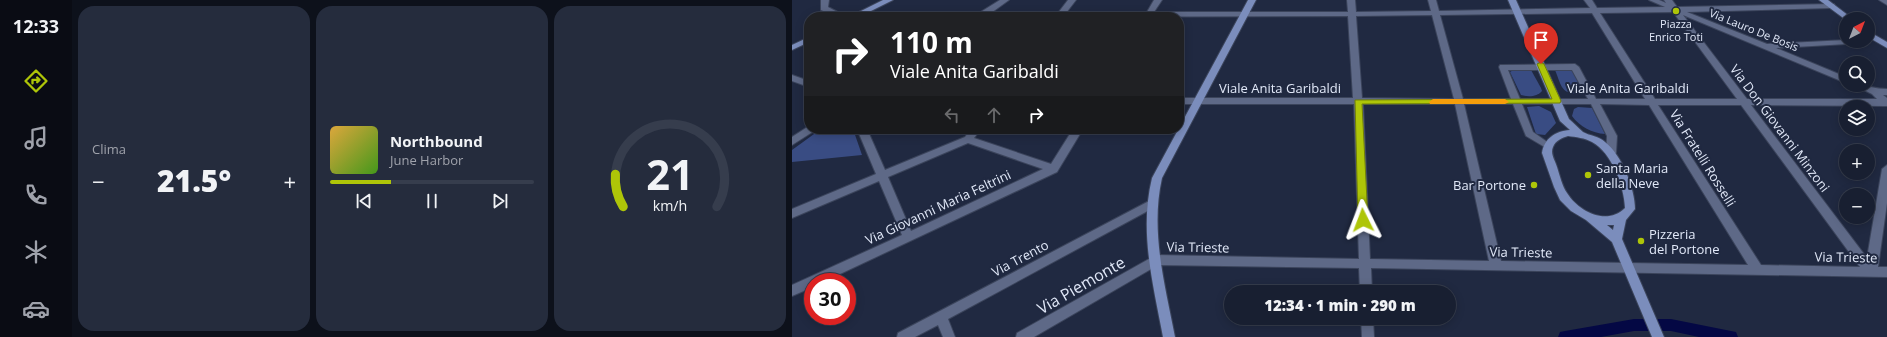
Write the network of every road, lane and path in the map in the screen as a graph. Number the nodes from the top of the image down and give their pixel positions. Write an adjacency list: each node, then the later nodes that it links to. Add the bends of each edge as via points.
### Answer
1 (825, 0): 19 (street, via 824,8)
2 (889, 0): 20 (street)
3 (1004, 0): 21 (street)
4 (1072, 0): 22 (street)
5 (1158, 0): 23 (street)
6 (1252, 0): 27 (street)
7 (1351, 0): 28 (street)
8 (1432, 0): 26 (street)
9 (1512, 0): 24 (street)
10 (1588, 0): 18 (street, Via Fratelli Rosselli)
11 (1653, 0): 17 (street, Via Lauro De Bosis)
12 (1668, 0): 17 (street, Via Don Giovanni Minzoni)
13 (1823, 0): 16 (street)
14 (1883, 0): 15 (street)
15 (1887, 3)
16 (1831, 6): 17 (street); 25 (street)
17 (1674, 9): 18 (street); 35 (street, Via Lauro De Bosis); 51 (street, Via Don Giovanni Minzoni)
18 (1594, 10): 24 (street); 50 (street, Via Fratelli Rosselli)
19 (832, 12)
20 (864, 12)
21 (986, 12)
22 (1062, 12)
23 (1151, 12)
24 (1517, 12): 26 (street); 38 (street)
25 (1839, 12)
26 (1437, 13): 28 (street); 52 (street)
27 (1244, 14): 28 (street); 29 (street); 47 (street)
28 (1352, 14): 48 (street)
29 (1184, 15)
30 (1875, 38): 32 (street)
31 (1875, 40): 32 (street)
32 (1878, 40): 36 (street)
33 (804, 42): 37 (street)
34 (1839, 42): 35 (street)
35 (1765, 46): 39 (street, Via Lauro De Bosis)
36 (1887, 46)
37 (792, 48)
38 (1541, 66): 49 (street); 53 (street, via 1504,67); 54 (street, via 1575,67)
39 (1839, 77)
40 (792, 78): 41 (street)
41 (804, 82)
42 (804, 84): 43 (street)
43 (792, 88)
44 (1875, 92): 45 (street); 55 (street)
45 (1887, 92)
46 (1184, 101): 47 (street, Viale Anita Garibaldi)
47 (1198, 101): 48 (street, Viale Anita Garibaldi); 57 (street)
48 (1358, 101): 52 (street, Viale Anita Garibaldi); 80 (street)
49 (1557, 101): 53 (street, Viale Anita Garibaldi); 54 (street, Viale Anita Garibaldi); 56 (street)
50 (1652, 101): 51 (street, Viale Anita Garibaldi); 54 (street, Viale Anita Garibaldi); 83 (street, Via Fratelli Rosselli)
51 (1744, 101): 55 (street, Viale Anita Garibaldi); 84 (street, Via Don Giovanni Minzoni)
52 (1459, 102): 53 (street, Viale Anita Garibaldi); 81 (street)
53 (1517, 102): 67 (street, via 1529,134)
54 (1592, 102): 68 (street, via 1612,136)
55 (1886, 103)
56 (1565, 122): 63 (street); 64 (street)
57 (1184, 127)
58 (804, 134): 66 (street)
59 (864, 134): 71 (street)
60 (972, 134): 65 (street)
61 (1075, 134): 69 (street)
62 (1180, 134): 73 (street, via 1157,178)
63 (1580, 134): 64 (street); 68 (street, via 1592,137)
64 (1559, 135): 67 (street)
65 (968, 139): 69 (street); 71 (street)
66 (792, 142)
67 (1548, 146): 75 (street, via 1547,153 1564,196 1576,210)
68 (1612, 153): 76 (street, via 1630,196 1630,209)
69 (1053, 169): 77 (street, Via Giovanni Maria Feltrini)
70 (1887, 169): 72 (street)
71 (882, 176): 74 (street); 77 (street)
72 (1885, 193): 84 (street)
73 (1150, 204): 79 (street); 88 (street, Via Trento)
74 (792, 214)
75 (1590, 218): 76 (street, via 1607,221); 78 (street)
76 (1621, 218): 78 (street)
77 (908, 237): 87 (street, Via Giovanni Maria Feltrini)
78 (1616, 240): 82 (street)
79 (1156, 260): 80 (street, Via Trieste); 92 (street, Via Piemonte); 93 (street)
80 (1365, 265): 81 (street, Via Trieste); 86 (street)
81 (1496, 266): 82 (street, Via Trieste)
82 (1628, 267): 83 (street, Via Trieste); 95 (street)
83 (1757, 270): 84 (street, Via Trieste)
84 (1871, 272): 85 (street, Via Trieste)
85 (1887, 272)
86 (1366, 285)
87 (792, 291)
88 (941, 317): 90 (street, Via Trento); 91 (street)
89 (1367, 325): 94 (street)
90 (903, 337)
91 (949, 337)
92 (1022, 337)
93 (1169, 337)
94 (1368, 337)
95 (1658, 337)

